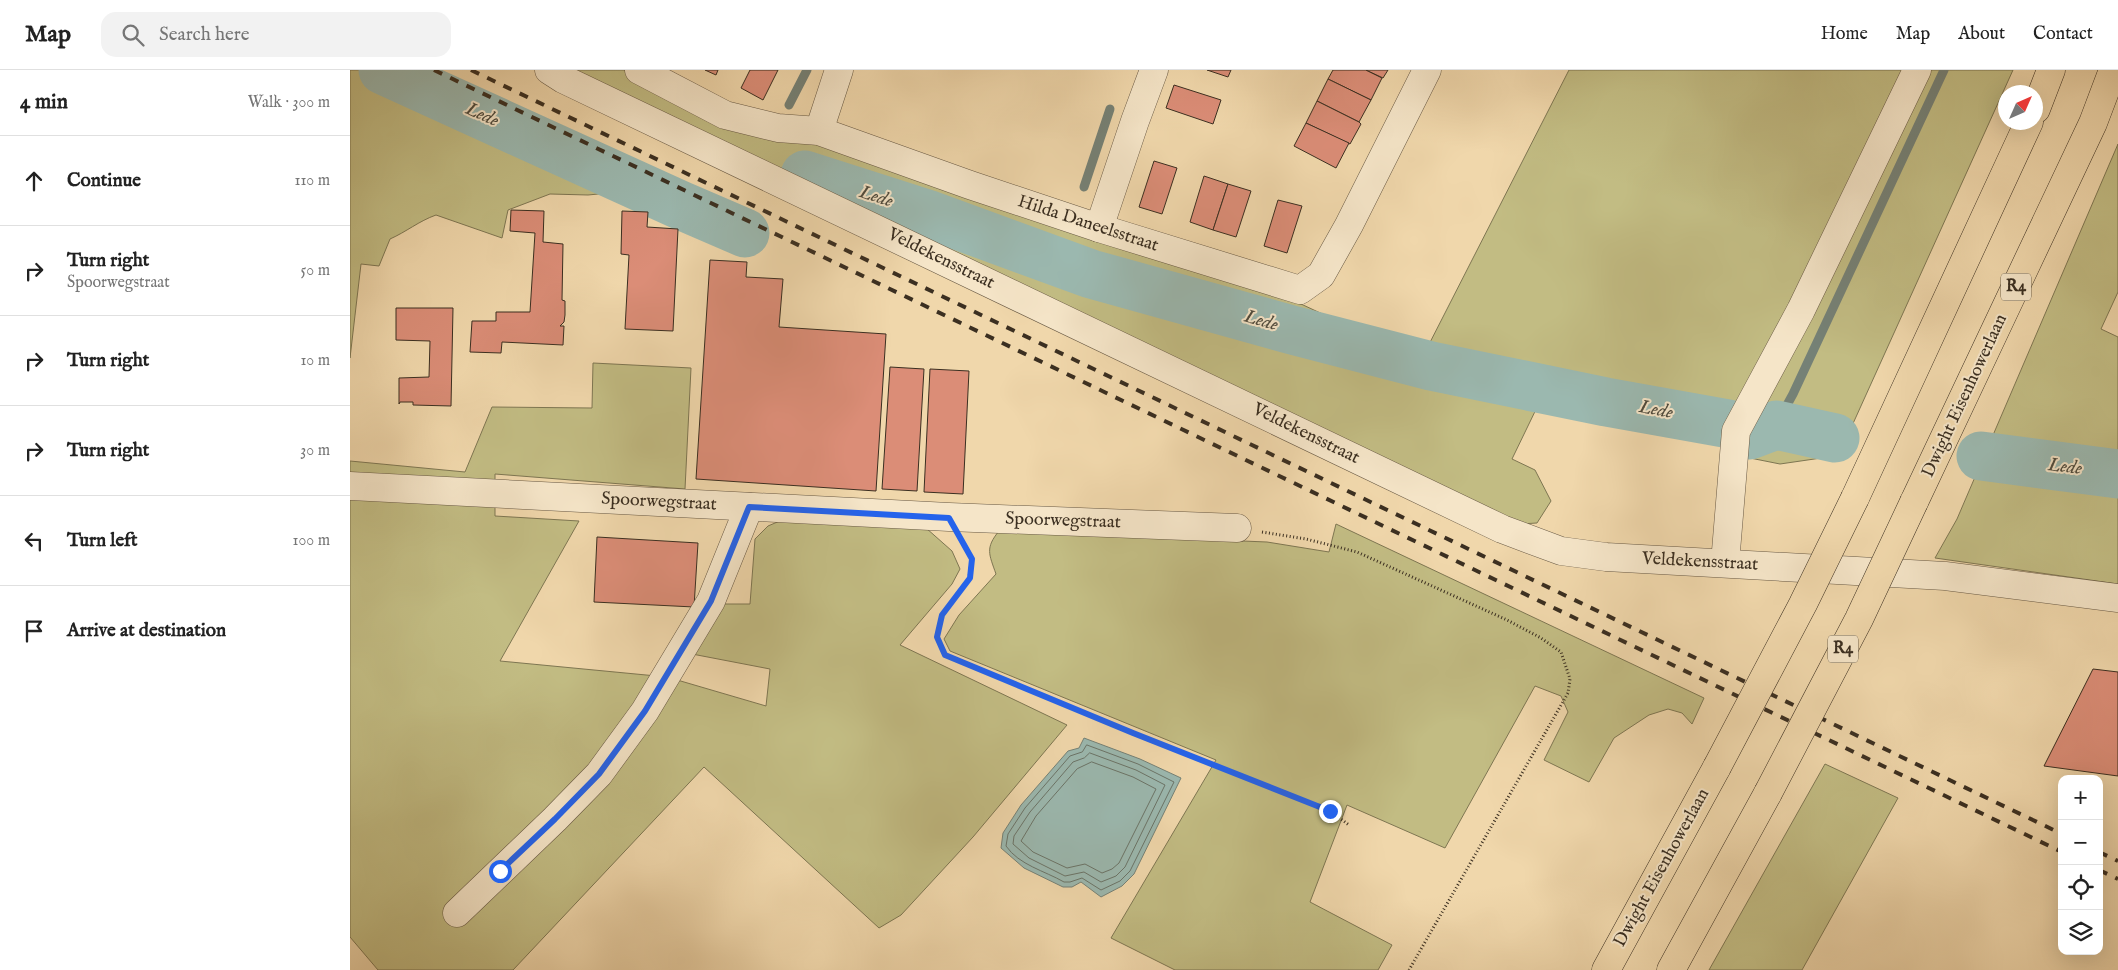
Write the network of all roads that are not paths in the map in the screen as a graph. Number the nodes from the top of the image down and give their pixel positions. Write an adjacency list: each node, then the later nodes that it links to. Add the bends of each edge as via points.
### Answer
1 (549, 70): 16 (street, Veldekensstraat, via 1502,529 1561,551 1606,557)
2 (639, 70): 11 (street, Hilda Daneelsstraat, via 725,115 778,128)
3 (839, 70): 11 (street)
4 (1154, 70): 12 (street)
5 (1427, 70): 12 (street, Hilda Daneelsstraat, via 1321,275 1300,290)
6 (1917, 70): 16 (street, via 1805,301 1736,430)
7 (2051, 70): 9 (highway)
8 (2113, 70): 20 (highway, Dwight Eisenhowerlaan / R4, bridge, via 2093,122 1859,619)
9 (2043, 91)
10 (2025, 130): 19 (highway, Dwight Eisenhowerlaan, bridge, via 1802,604)
11 (819, 131): 12 (street, Hilda Daneelsstraat)
12 (1099, 228)
13 (350, 486): 14 (street, Spoorwegstraat)
14 (749, 507): 15 (street, Spoorwegstraat); 18 (street, via 711,601 645,711 599,774)
15 (1237, 528)
16 (1725, 563): 17 (street, Veldekensstraat, via 1945,576)
17 (2118, 598)
18 (457, 913)
19 (1606, 970)
20 (1671, 970)

